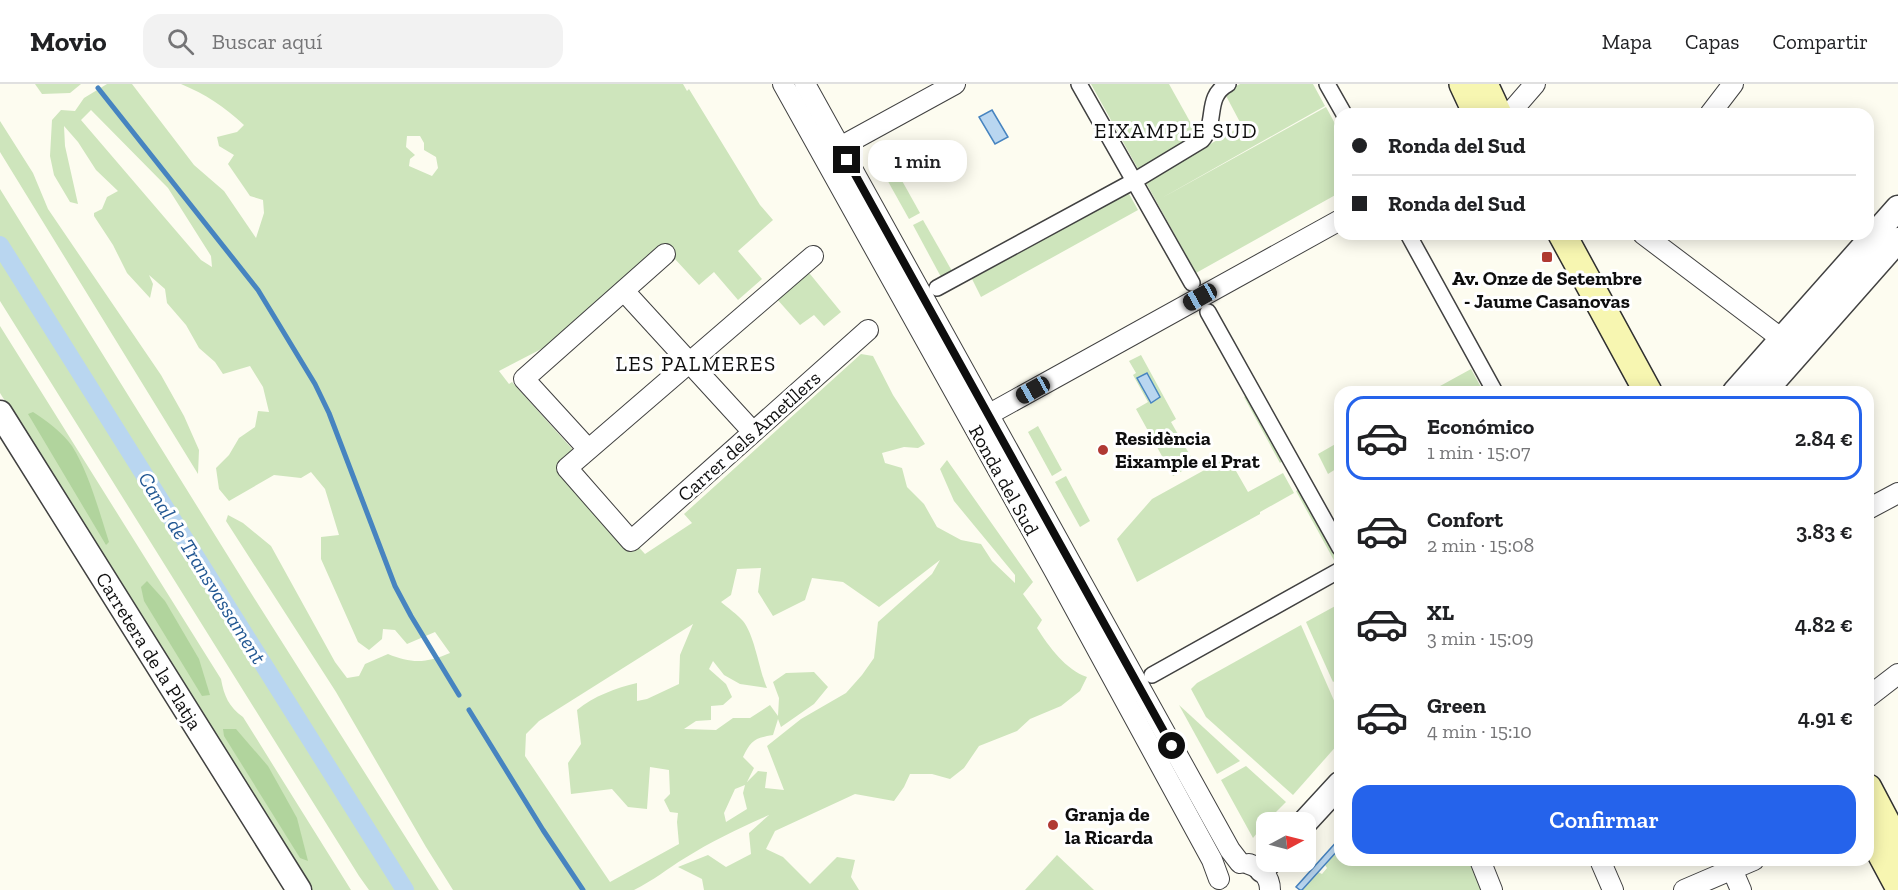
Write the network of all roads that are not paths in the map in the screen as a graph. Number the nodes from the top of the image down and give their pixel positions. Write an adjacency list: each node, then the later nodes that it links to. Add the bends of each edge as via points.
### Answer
1 (783, 84): 16 (street, Ronda del Sud)
2 (805, 84): 16 (street, Ronda del Sud)
3 (955, 84): 16 (street)
4 (1079, 84): 17 (street)
5 (1228, 84): 17 (street, via 1216,94 1211,124 1202,140)
6 (1327, 84): 11 (street)
7 (1463, 84): 12 (main road)
8 (1484, 84): 13 (main road)
9 (1535, 84): 14 (street)
10 (1732, 84): 15 (street)
11 (1341, 108)
12 (1474, 108)
13 (1495, 108)
14 (1514, 108)
15 (1714, 108)
16 (832, 152): 40 (street, Ronda del Sud)
17 (1134, 181): 27 (street); 28 (street)
18 (1898, 208): 24 (street)
19 (1334, 223): 40 (street)
20 (1411, 240): 34 (street)
21 (1545, 240): 35 (main road)
22 (1565, 240): 36 (main road)
23 (1651, 240): 32 (street)
24 (1886, 241): 32 (street); 38 (street)
25 (665, 254): 29 (street)
26 (813, 256): 33 (street)
27 (1192, 283)
28 (937, 288)
29 (624, 291): 33 (street); 42 (street, via 524,379)
30 (1208, 312): 45 (street)
31 (868, 330): 41 (street, Carrer dels Ametllers)
32 (1782, 339): 37 (street)
33 (689, 363): 41 (street); 42 (street)
34 (1492, 386)
35 (1624, 386)
36 (1645, 386)
37 (1740, 386)
38 (1769, 386)
39 (0, 413): 63 (street, Carretera de la Platja)
40 (981, 419): 59 (street, Ronda del Sud, via 1230,850); 61 (street, Ronda del Sud, via 1201,839 1216,869)
41 (753, 432): 42 (street, Carrer dels Ametllers, via 631,541 567,468)
42 (588, 449)
43 (1898, 493): 44 (street)
44 (1874, 506)
45 (1334, 537)
46 (1334, 573): 48 (street)
47 (1898, 674): 49 (street)
48 (1152, 675)
49 (1874, 692)
50 (1334, 791): 52 (street)
51 (1874, 799): 54 (main road)
52 (1314, 812)
53 (1874, 840): 62 (main road)
54 (1898, 845)
55 (1482, 866): 64 (street)
56 (1603, 866): 65 (street)
57 (1726, 866): 66 (street)
58 (1731, 866): 67 (street)
59 (1256, 868)
60 (1256, 871): 61 (street, via 1227,868)
61 (1218, 885)
62 (1898, 885)
63 (298, 890)
64 (1492, 890)
65 (1613, 890)
66 (1684, 890)
67 (1741, 890)

